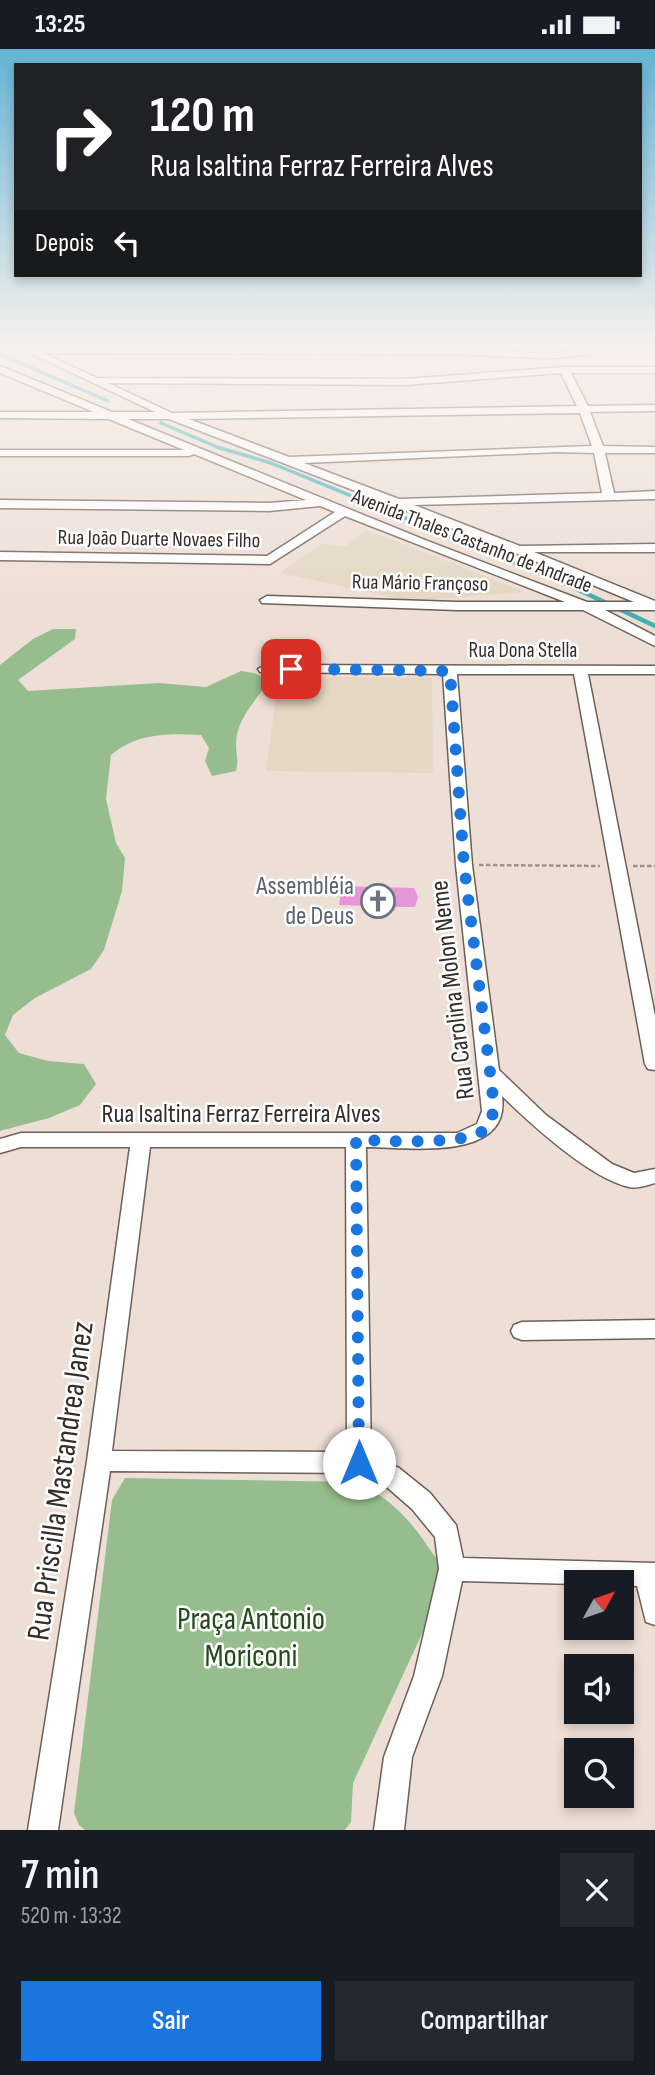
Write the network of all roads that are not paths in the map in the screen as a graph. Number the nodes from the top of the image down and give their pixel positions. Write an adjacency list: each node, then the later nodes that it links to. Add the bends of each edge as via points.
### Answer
1 (145, 431): 7 (street, Avenida Thales Castanho de Andrade)
2 (210, 431): 8 (street, Avenida Thales Castanho de Andrade)
3 (594, 431): 4 (street)
4 (601, 449): 5 (street); 8 (street); 9 (street)
5 (655, 450)
6 (0, 453): 7 (street)
7 (199, 453): 12 (street, Avenida Thales Castanho de Andrade)
8 (284, 460): 11 (street, Avenida Thales Castanho de Andrade)
9 (608, 494): 10 (street); 11 (street)
10 (655, 495)
11 (392, 502): 15 (street, Avenida Thales Castanho de Andrade)
12 (322, 503): 13 (street, via 268,507); 14 (street, Avenida Thales Castanho de Andrade)
13 (0, 504)
14 (345, 511): 17 (street, Rua João Duarte Novaes Filho, via 270,560); 20 (street, Avenida Thales Castanho de Andrade)
15 (514, 548): 16 (street); 19 (street, Avenida Thales Castanho de Andrade)
16 (655, 548)
17 (0, 557)
18 (267, 600): 20 (street, Rua Mário Françoso)
19 (655, 606): 20 (street, Rua Mário Françoso)
20 (588, 607): 21 (street, Avenida Thales Castanho de Andrade)
21 (655, 642)
22 (265, 669): 24 (street, Rua Dona Stella)
23 (655, 670): 25 (street, Rua Dona Stella)
24 (450, 671): 25 (street, Rua Dona Stella); 27 (street, Rua Carolina Molon Neme, via 464,865)
25 (580, 671): 26 (street)
26 (655, 1064)
27 (491, 1074): 28 (street, Rua Carolina Molon Neme, via 493,1113); 32 (street, via 539,1120 605,1169 632,1181)
28 (483, 1132): 29 (street, Rua Isaltina Ferraz Ferreira Alves, via 457,1140)
29 (356, 1140): 30 (street, Rua Isaltina Ferraz Ferreira Alves); 36 (street)
30 (141, 1142): 31 (street, Rua Isaltina Ferraz Ferreira Alves, via 21,1140); 35 (street, Rua Priscilla Mastandrea Janez)
31 (0, 1146)
32 (655, 1176)
33 (655, 1329): 34 (street)
34 (522, 1331)
35 (99, 1461): 36 (street); 40 (street, Rua Priscilla Mastandrea Janez)
36 (352, 1463): 37 (street, via 390,1475 421,1501 447,1533)
37 (452, 1569): 38 (street); 41 (street, via 428,1676 398,1758)
38 (651, 1575): 39 (street)
39 (655, 1613)
40 (43, 1830)
41 (389, 1830)

